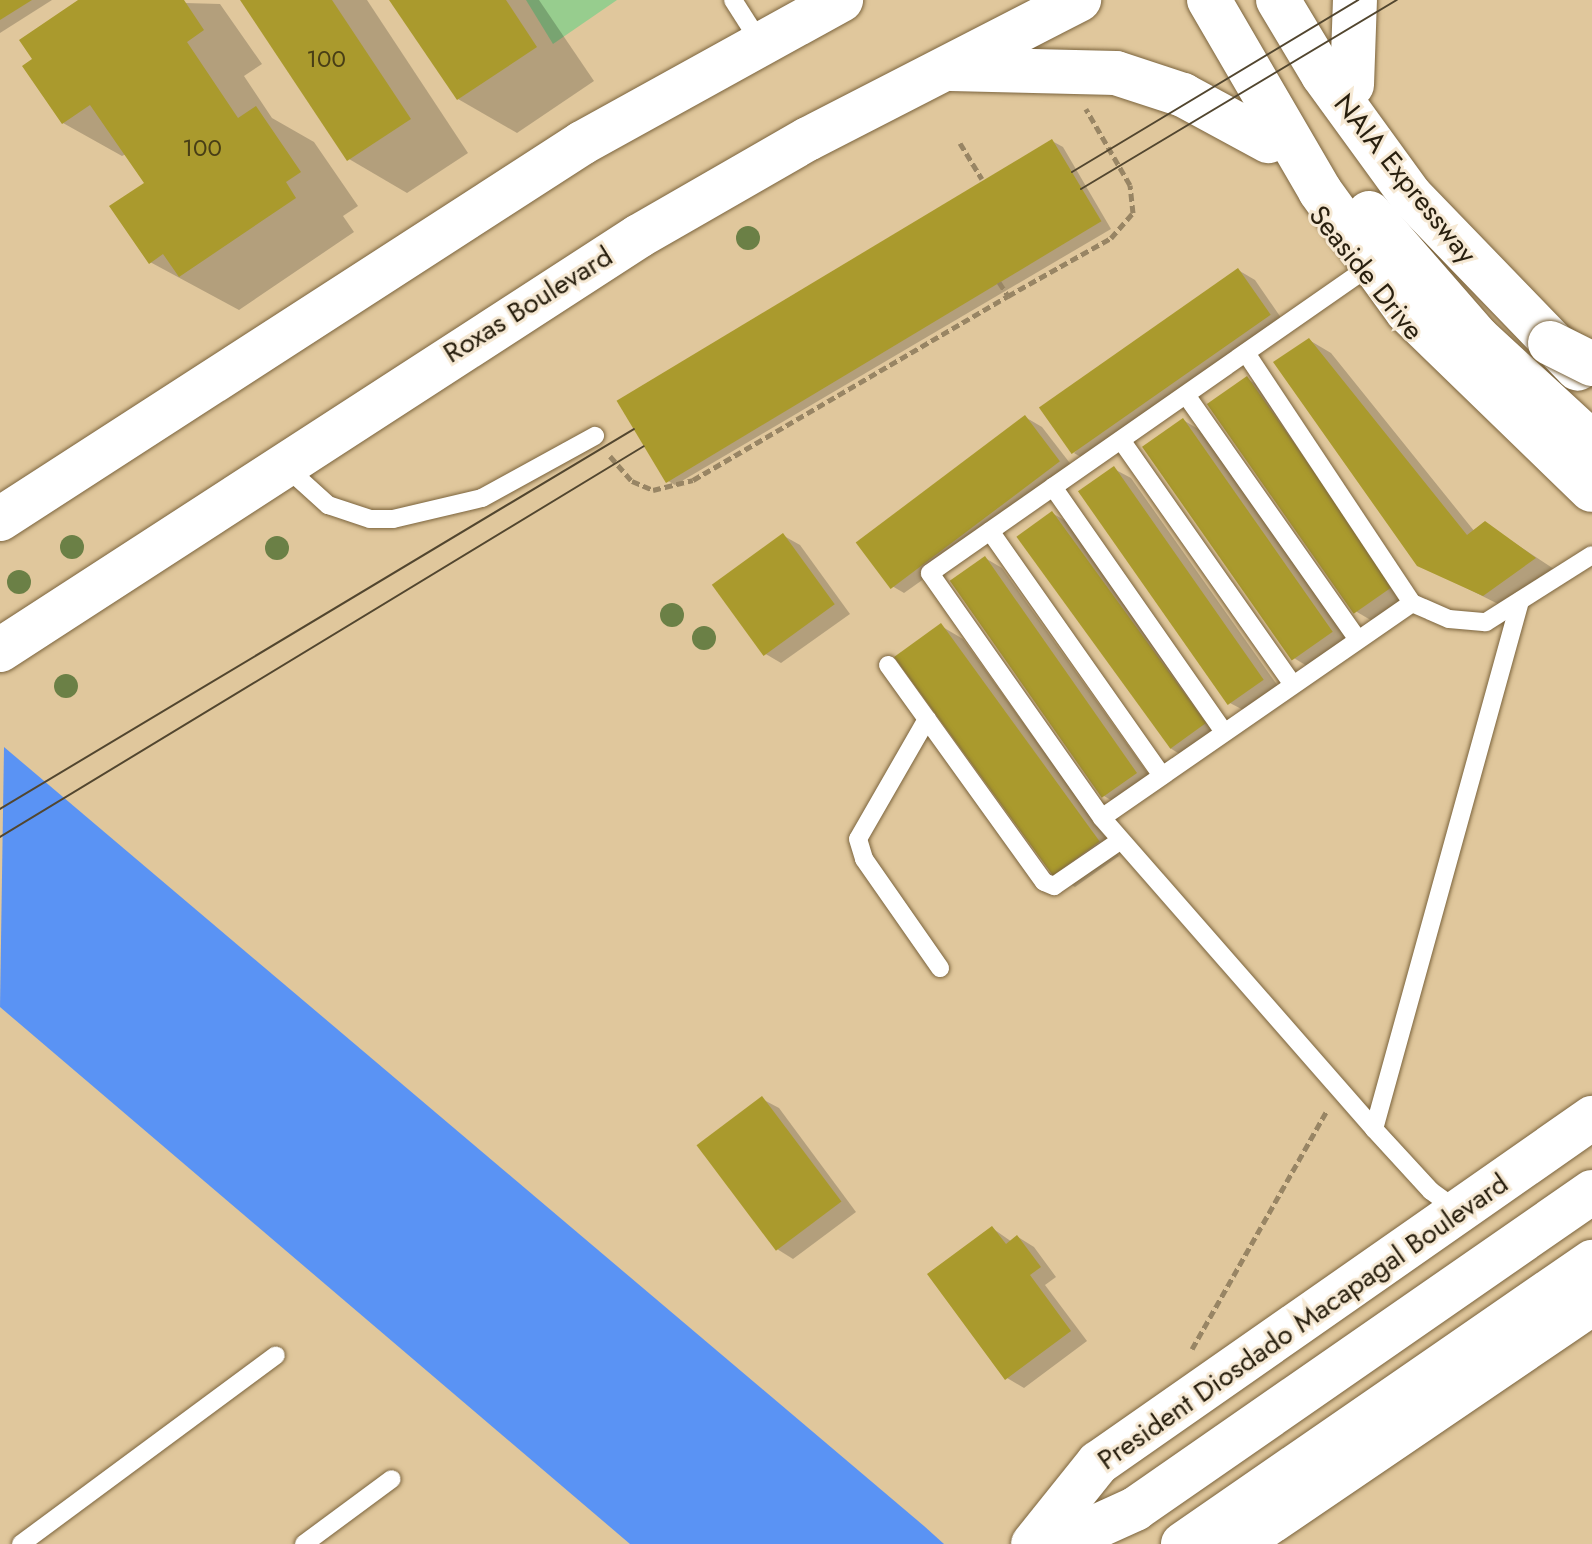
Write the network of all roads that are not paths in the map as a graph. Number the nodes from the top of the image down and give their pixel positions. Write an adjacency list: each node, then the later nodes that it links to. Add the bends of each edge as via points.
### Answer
1 (733, 0): 10 (lane)
2 (1079, 0): 11 (main road, Roxas Boulevard)
3 (1190, 0): 13 (main road, Seaside Drive)
4 (1209, 0): 25 (main road, via 1320,191 1399,300 1491,397)
5 (1238, 0): 22 (main road, via 1332,161 1373,219 1442,301)
6 (1278, 0): 15 (main road, NAIA Expressway, via 1323,75 1411,196)
7 (1298, 0): 12 (main road)
8 (1355, 0): 12 (main road)
9 (834, 1): 10 (main road)
10 (761, 44): 27 (main road, via 582,143)
11 (940, 69): 13 (main road, via 1116,73 1183,95); 23 (main road, Roxas Boulevard, via 639,236)
12 (1352, 85): 17 (main road, via 1488,269)
13 (1268, 141): 14 (main road, Seaside Drive)
14 (1360, 273): 16 (lane); 26 (main road, Seaside Drive, via 1416,337)
15 (1550, 343): 17 (main road, bridge); 18 (main road, NAIA Expressway, bridge)
16 (1246, 353): 19 (lane); 31 (lane)
17 (1592, 366)
18 (1592, 382)
19 (1186, 395): 21 (lane); 32 (lane)
20 (595, 436): 23 (lane, via 482,498 393,519 370,519 328,505)
21 (1121, 440): 24 (lane); 35 (lane)
22 (1592, 443)
23 (284, 465): 33 (main road, Roxas Boulevard)
24 (1053, 487): 28 (lane); 37 (lane)
25 (1592, 490)
26 (1592, 507)
27 (1, 517)
28 (990, 531): 38 (lane); 39 (lane, via 930,573)
29 (1592, 555): 30 (lane)
30 (1520, 601): 31 (lane, via 1477,624); 43 (lane)
31 (1412, 603): 32 (lane)
32 (1358, 640): 35 (lane)
33 (0, 650)
34 (888, 665): 36 (lane)
35 (1293, 685): 37 (lane)
36 (927, 719): 40 (lane, via 1050,885); 41 (lane, via 858,839 864,859)
37 (1224, 732): 38 (lane)
38 (1162, 776): 39 (lane)
39 (1102, 818): 40 (lane)
40 (1118, 842): 43 (lane)
41 (940, 968)
42 (1592, 1118): 45 (main road, President Diosdado Macapagal Boulevard)
43 (1374, 1129): 45 (lane, via 1431,1191)
44 (1592, 1192): 53 (main road, via 1135,1509)
45 (1459, 1211): 52 (main road, President Diosdado Macapagal Boulevard, via 1098,1463)
46 (1592, 1262): 54 (main road)
47 (1592, 1303): 55 (main road)
48 (276, 1355): 50 (lane)
49 (392, 1479): 51 (lane)
50 (21, 1544)
51 (304, 1544)
52 (1033, 1544)
53 (1058, 1544)
54 (1183, 1544)
55 (1238, 1544)

